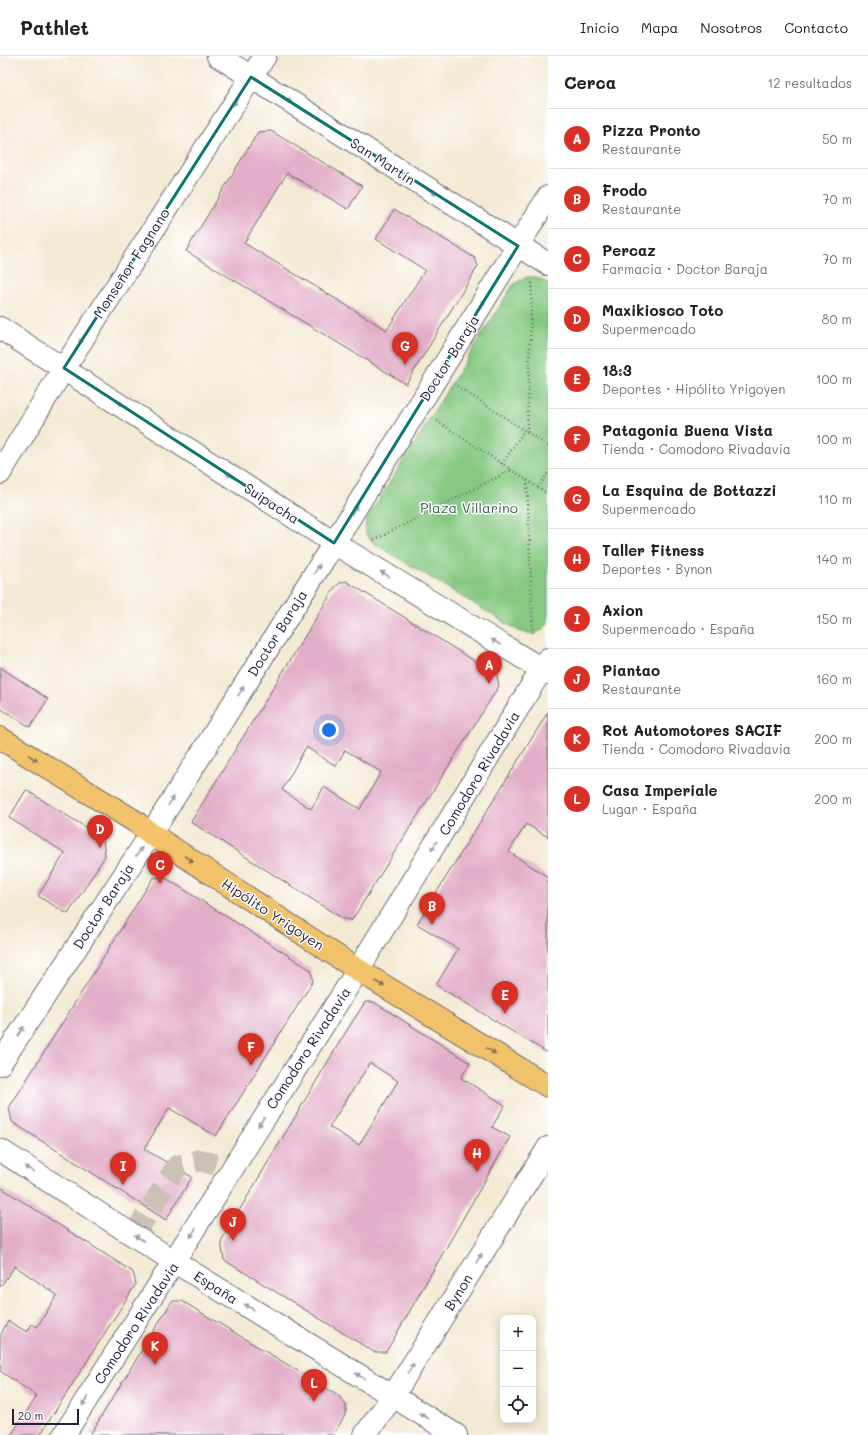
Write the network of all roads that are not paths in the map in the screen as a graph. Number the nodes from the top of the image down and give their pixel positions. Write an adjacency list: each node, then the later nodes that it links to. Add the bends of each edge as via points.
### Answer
1 (218, 56): 3 (street, San Martín)
2 (265, 56): 3 (street, Monseñor Fagnano)
3 (251, 77): 5 (street, San Martín, one-way to 5); 8 (street, Monseñor Fagnano, one-way to 8)
4 (548, 197): 5 (street, Doctor Baraja)
5 (518, 246): 6 (street, San Martín); 10 (street, Doctor Baraja, one-way to 5)
6 (540, 271)
7 (0, 328): 8 (street, Suipacha)
8 (64, 368): 9 (street, Monseñor Fagnano); 10 (street, Suipacha, one-way to 8)
9 (0, 472)
10 (334, 543): 11 (street, Suipacha, one-way to 10); 13 (street, Doctor Baraja, one-way to 10)
11 (546, 667): 14 (street, Comodoro Rivadavia, one-way to 14)
12 (0, 738): 13 (main road, Hipólito Yrigoyen, one-way to 13, via 136,822)
13 (150, 834): 14 (main road, Hipólito Yrigoyen, one-way to 14); 15 (street, Doctor Baraja, one-way to 13)
14 (358, 970): 16 (main road, Hipólito Yrigoyen, one-way to 16); 19 (street, Comodoro Rivadavia, one-way to 19)
15 (0, 1064)
16 (548, 1086)
17 (548, 1148): 20 (street, Bynon, one-way to 17)
18 (0, 1150): 19 (street, España, one-way to 18)
19 (175, 1262): 20 (street, España, one-way to 19); 21 (street, Comodoro Rivadavia, one-way to 21)
20 (393, 1396): 22 (street, Bynon); 23 (street, España, one-way to 20)
21 (64, 1435)
22 (365, 1435)
23 (456, 1435)

